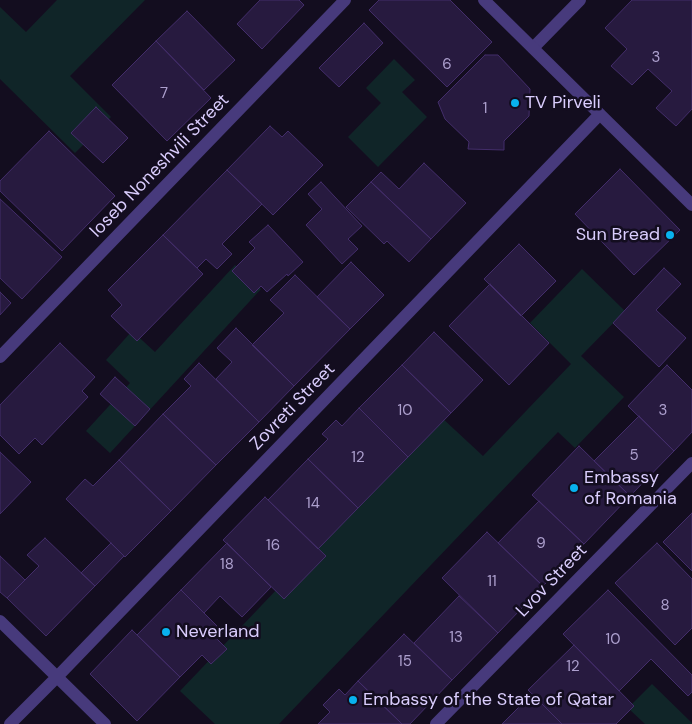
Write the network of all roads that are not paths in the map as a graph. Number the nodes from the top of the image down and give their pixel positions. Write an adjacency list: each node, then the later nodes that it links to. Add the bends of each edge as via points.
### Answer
1 (344, 0): 7 (street, Ioseb Noneshvili Street)
2 (484, 0): 4 (street)
3 (580, 0): 4 (street)
4 (532, 48): 5 (street)
5 (600, 114): 6 (street); 10 (street, Zovreti Street)
6 (692, 205)
7 (0, 357)
8 (692, 463): 13 (street, Lvov Street)
9 (0, 621): 10 (street)
10 (57, 677): 11 (street, Zovreti Street); 12 (street)
11 (10, 724)
12 (105, 724)
13 (436, 724)

